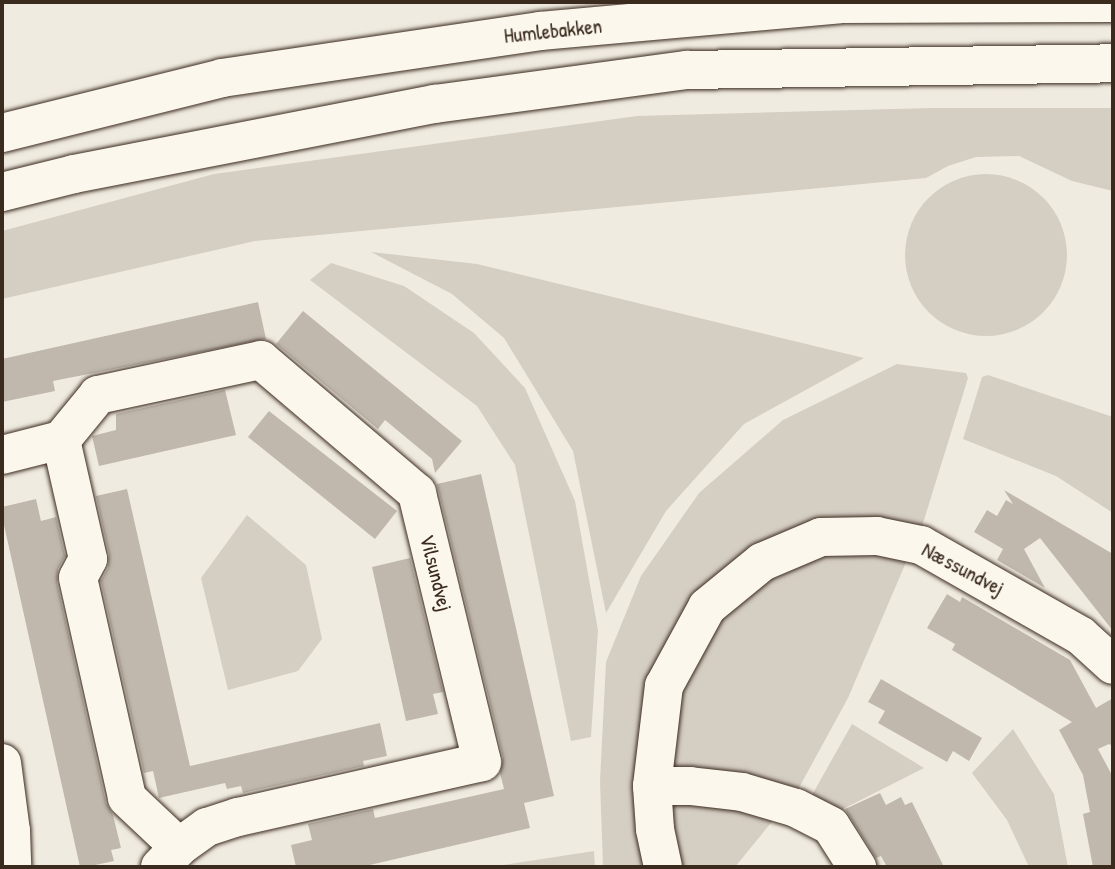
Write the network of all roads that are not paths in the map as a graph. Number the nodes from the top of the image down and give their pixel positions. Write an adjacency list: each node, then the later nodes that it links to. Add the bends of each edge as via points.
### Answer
1 (1113, 4): 3 (street, Humlebakken, via 840,4 540,31 222,78)
2 (1113, 63): 4 (street, via 687,70 435,104)
3 (2, 133)
4 (2, 192)
5 (61, 440): 6 (street); 10 (street, Vilsundvej, via 88,559 78,578 127,798); 10 (street, Vilsundvej, via 98,395 261,360 417,493 482,762 238,817 206,827)
6 (2, 455)
7 (1113, 665): 9 (street, Næssundvej, via 1081,636 921,545 877,536 821,537 762,562 707,607 664,686)
8 (2, 763): 11 (street)
9 (652, 786): 12 (street, Næssundvej); 13 (street, via 742,792 796,808 831,826)
10 (169, 857)
11 (12, 867)
12 (663, 867)
13 (858, 867)

